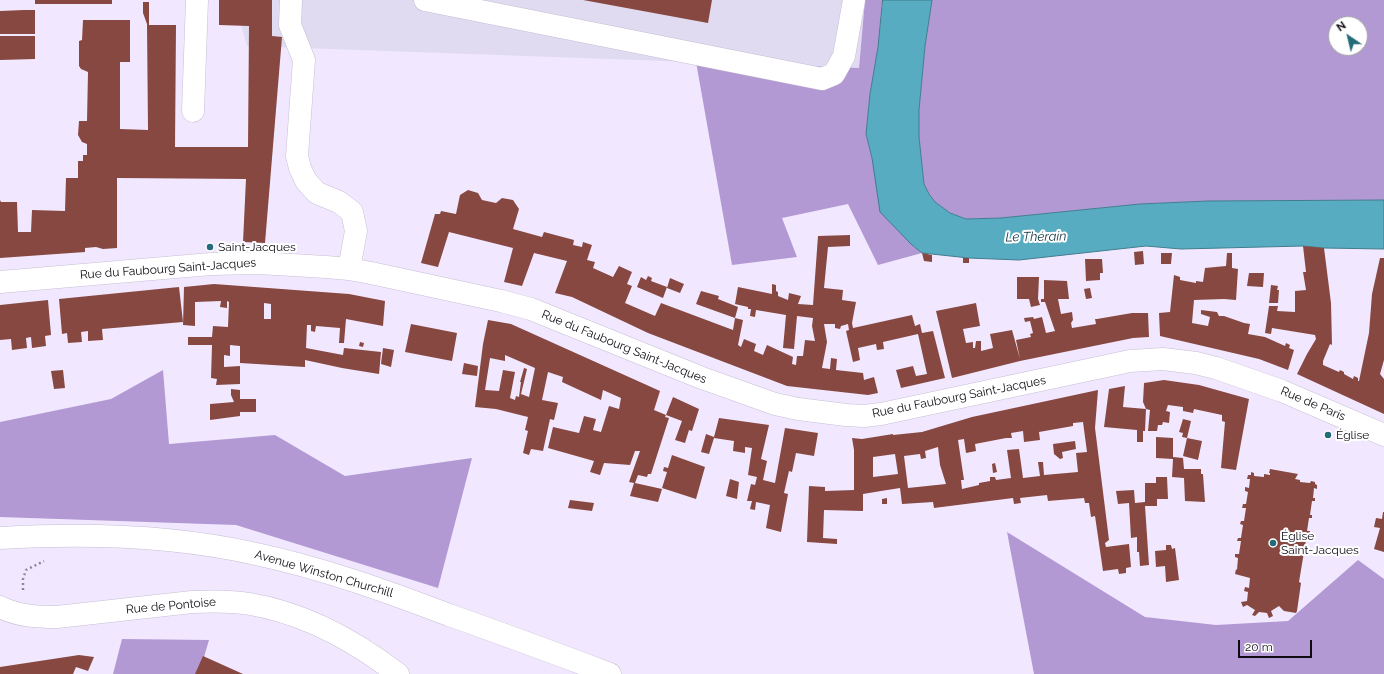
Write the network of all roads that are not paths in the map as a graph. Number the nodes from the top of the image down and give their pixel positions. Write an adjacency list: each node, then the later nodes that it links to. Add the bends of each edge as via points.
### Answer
1 (197, 0): 5 (street)
2 (291, 0): 6 (street, via 290,25 304,60 297,156 306,181 317,193 339,202 352,212 356,231)
3 (425, 0): 4 (street, via 822,78 834,74 844,56)
4 (854, 0)
5 (193, 111)
6 (349, 270): 7 (street, Rue du Faubourg Saint-Jacques, via 258,263 211,264); 8 (street, Rue du Faubourg Saint-Jacques, via 517,305 727,388 775,404 824,413 864,416 881,414 1130,361 1163,359 1196,363)
7 (0, 282)
8 (1241, 376): 9 (street, Rue de Paris, via 1302,399)
9 (1384, 435)
10 (0, 538): 13 (street, Avenue Winston Churchill, via 135,538 194,543 255,553 375,588)
11 (0, 607): 12 (street, Rue de Pontoise, via 23,615 57,618 192,602 250,604 274,609 314,624 350,642)
12 (398, 674)
13 (610, 674)

